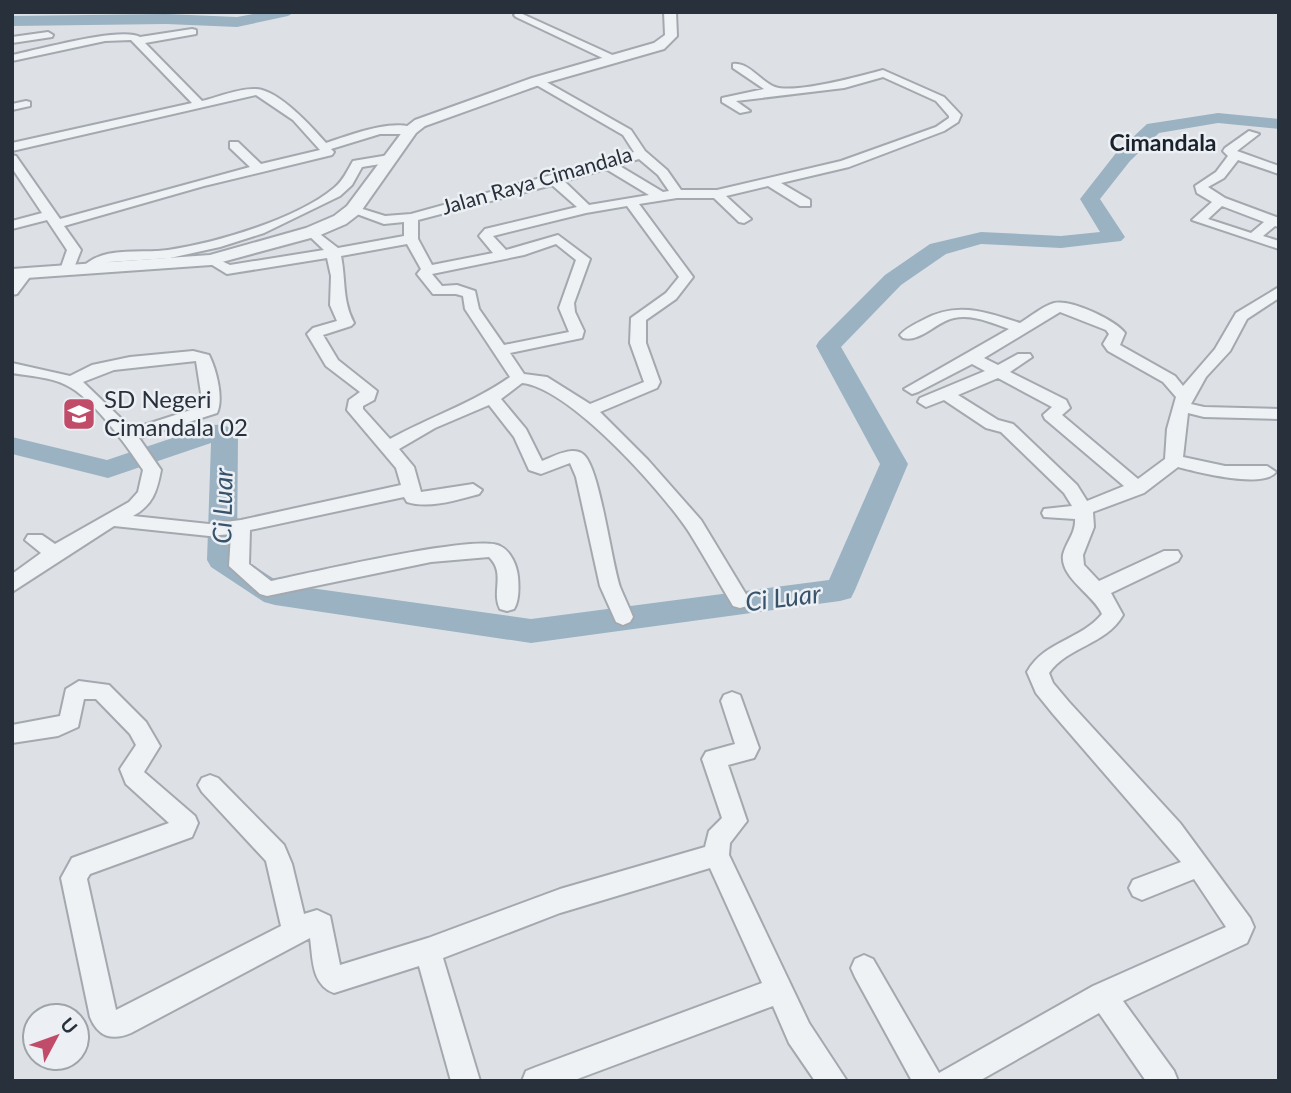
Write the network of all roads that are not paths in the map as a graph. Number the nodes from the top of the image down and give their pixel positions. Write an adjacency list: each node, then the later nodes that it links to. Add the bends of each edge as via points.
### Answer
1 (670, 12): 8 (street, via 670,40)
2 (519, 15): 8 (street)
3 (192, 32): 5 (street)
4 (12, 40): 6 (street, via 53,35)
5 (136, 41): 6 (street, via 121,36); 12 (street)
6 (54, 49): 7 (street)
7 (12, 58)
8 (615, 60): 10 (street)
9 (737, 66): 11 (street)
10 (537, 81): 16 (street, via 429,119); 21 (street, Jalan Raya Cimandala, via 627,133)
11 (777, 93): 15 (street, via 726,100); 29 (street, Jalan Raya Cimandala, via 844,86 883,73 940,99 955,115 949,125 855,161)
12 (198, 103): 19 (street); 20 (street, via 263,94 297,118)
13 (26, 104): 14 (street)
14 (12, 107)
15 (744, 111)
16 (411, 130): 20 (street, via 379,130); 24 (street)
17 (1253, 134): 22 (street, via 1229,151)
18 (234, 145): 26 (street)
19 (12, 147)
20 (324, 147): 26 (street, via 328,152)
21 (641, 154): 25 (street, Jalan Raya Cimandala); 30 (street)
22 (1235, 155): 27 (street); 33 (street, via 1220,175 1201,186)
23 (12, 159): 40 (street)
24 (389, 159): 36 (street); 50 (street, via 357,164 343,187 301,213 238,237)
25 (607, 164): 28 (street, Jalan Raya Cimandala); 32 (street)
26 (260, 170): 40 (street)
27 (1279, 170)
28 (555, 180): 37 (street); 38 (street, Jalan Raya Cimandala)
29 (768, 180): 31 (street, Jalan Raya Cimandala); 35 (street)
30 (683, 194): 31 (street, Jalan Raya Cimandala); 32 (street, Jalan Raya Cimandala)
31 (717, 194): 39 (street)
32 (662, 197): 34 (street, Jalan Raya Cimandala)
33 (1220, 201): 41 (street); 44 (street, via 1199,220)
34 (631, 202): 37 (street, Jalan Raya Cimandala); 70 (street, Jalan Raya Cimandala, via 686,277 671,296 639,318 640,357 651,385)
35 (805, 204)
36 (353, 209): 38 (street, Jalan Raya Cimandala, via 384,220); 43 (street)
37 (586, 209): 48 (street, Jalan Raya Cimandala, via 490,232 486,236)
38 (411, 218): 45 (street)
39 (744, 219)
40 (53, 220): 42 (street); 51 (street, via 74,250)
41 (1276, 222): 44 (street)
42 (12, 225)
43 (312, 232): 47 (street); 49 (street)
44 (1253, 237): 46 (street)
45 (411, 239): 47 (street); 52 (street)
46 (1279, 245)
47 (333, 251): 49 (street, via 227,270); 73 (street, via 337,305 346,323 315,334 332,363 369,391 355,404 355,410)
48 (503, 256): 52 (street); 58 (street, via 558,239 583,260 567,304 577,335)
49 (211, 260): 50 (street)
50 (147, 262): 51 (street)
51 (67, 270): 53 (street)
52 (428, 270): 58 (street, via 424,274 438,291 457,289 470,294 472,309)
53 (18, 274): 54 (street)
54 (12, 291)
55 (1279, 291): 69 (street, via 1241,316 1222,351)
56 (1021, 328): 57 (street, via 955,313); 60 (street); 69 (street, via 1045,312 1063,307 1111,327 1116,333 1111,344 1114,348 1169,379)
57 (908, 335)
58 (502, 350): 63 (street)
59 (1024, 356): 62 (street)
60 (972, 358): 62 (street); 65 (street)
61 (12, 368): 64 (street)
62 (998, 372): 66 (street); 77 (street, via 1060,404 1062,408 1051,415)
63 (519, 379): 67 (street); 70 (street, via 541,380)
64 (72, 381): 72 (street); 72 (street, via 98,369 203,358 211,409)
65 (912, 389)
66 (947, 395): 68 (street); 79 (street, via 992,424 1007,428 1071,489)
67 (491, 398): 73 (street, via 438,419); 90 (street, via 514,420 535,466 577,458 610,586)
68 (926, 402)
69 (1182, 402): 71 (street, via 1204,412); 74 (street)
70 (589, 410): 88 (street, via 695,525)
71 (1279, 414)
72 (129, 436): 81 (street, via 152,470 147,494)
73 (389, 447): 76 (street, via 405,467)
74 (1174, 461): 75 (street, via 1225,472); 77 (street)
75 (1267, 472)
76 (411, 489): 78 (street, via 413,498); 82 (street)
77 (1138, 489): 79 (street)
78 (473, 490)
79 (1083, 510): 80 (street); 87 (street, via 1085,527 1073,555 1074,567)
80 (1051, 513)
81 (113, 520): 82 (street); 84 (street)
82 (225, 528): 89 (street, via 239,566 267,589 431,555 493,550 510,573)
83 (35, 540): 84 (street)
84 (55, 553): 86 (street)
85 (1171, 556): 87 (street)
86 (12, 585)
87 (1097, 592): 95 (street, via 1111,608 1109,622 1047,661 1039,677)
88 (740, 601)
89 (507, 604)
90 (623, 617)
91 (732, 701): 94 (street, via 748,748 714,759 735,821 718,839)
92 (12, 734): 97 (street, via 58,727 70,721 79,690 102,691 149,746 132,769 134,777 186,823 183,829 81,866 76,872 104,1017 111,1024 121,1023)
93 (210, 785): 97 (street, via 275,853)
94 (717, 855): 98 (street, via 560,901); 100 (street)
95 (1199, 866): 96 (street); 101 (street, via 1241,927 1238,934)
96 (1142, 888)
97 (295, 932): 98 (street, via 312,923 321,925 328,974 334,980)
98 (428, 951): 102 (street)
99 (864, 968): 105 (street)
100 (778, 991): 103 (street); 104 (street)
101 (1103, 996): 106 (street); 107 (street)
102 (466, 1081)
103 (536, 1081)
104 (833, 1081)
105 (928, 1081)
106 (950, 1081)
107 (1164, 1081)

